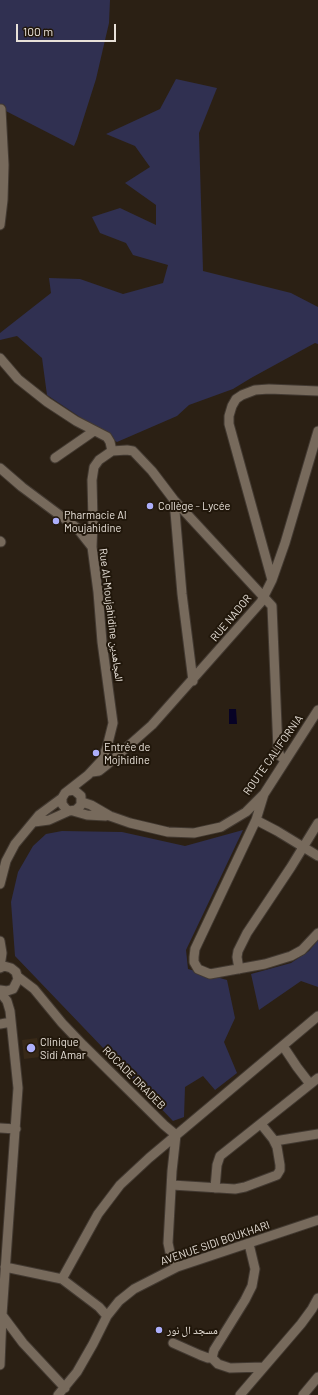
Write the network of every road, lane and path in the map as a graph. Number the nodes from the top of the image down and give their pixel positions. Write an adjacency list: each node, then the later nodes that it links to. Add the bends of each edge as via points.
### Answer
1 (1, 109): 2 (street, via 4,165)
2 (0, 225)
3 (0, 358): 5 (street, via 18,379 47,402)
4 (318, 392): 12 (street, via 255,390 236,399 229,416 229,424)
5 (94, 431): 7 (street, via 107,437); 8 (street)
6 (318, 432): 12 (street, RUE NADOR)
7 (112, 451): 10 (street, via 135,452); 11 (street, via 99,460 93,470)
8 (55, 458)
9 (0, 468): 11 (street, Rue Al-Moujahidine المجاهدين, via 72,524)
10 (174, 500): 13 (street); 14 (street)
11 (92, 547): 16 (street, Rue Al-Moujahidine المجاهدين, via 112,713 112,733)
12 (272, 580): 13 (street, RUE NADOR)
13 (264, 596): 14 (street, RUE NADOR); 18 (street, via 272,606 274,615 278,750)
14 (193, 681): 17 (street, RUE NADOR, via 152,725)
15 (318, 710): 18 (street, ROUTE CALIFORNIA)
16 (108, 747): 17 (street); 19 (street, Rue Al-Moujahidine المجاهدين, via 102,760)
17 (121, 753): 19 (street, RUE NADOR, via 99,771)
18 (285, 760): 21 (street, ROUTE CALIFORNIA)
19 (89, 773): 20 (street, Rue Al-Moujahidine المجاهدين); 22 (street, Rue Al-Moujahidine المجاهدين)
20 (65, 794): 22 (street, via 71,790 77,791); 23 (street, via 62,804); 26 (street)
21 (264, 794): 24 (street, ROUTE CALIFORNIA, via 237,819 221,827 194,832 168,832 142,827); 25 (street)
22 (82, 799): 23 (street, via 79,808); 24 (street, ROUTE CALIFORNIA)
23 (71, 811): 24 (street, ROUTE CALIFORNIA); 26 (street, via 49,820)
24 (110, 816)
25 (256, 820): 28 (street); 37 (street, via 195,949 194,957 198,969 207,974)
26 (34, 822): 30 (street)
27 (318, 823): 28 (street)
28 (304, 847): 29 (street); 37 (street, via 247,933 238,951)
29 (318, 856)
30 (3, 860): 31 (street)
31 (0, 884)
32 (318, 933): 37 (street, via 302,950 291,956)
33 (0, 941): 34 (street)
34 (2, 953): 35 (street); 36 (street)
35 (0, 967): 36 (street)
36 (11, 968): 38 (street, ROCADE DRADEB)
37 (239, 969)
38 (17, 976): 39 (street, ROCADE DRADEB); 40 (street, via 17,983)
39 (28, 984): 40 (street); 53 (street, ROCADE DRADEB, via 83,1045)
40 (13, 988): 41 (street); 42 (street)
41 (0, 991): 42 (street)
42 (7, 1001): 44 (street)
43 (318, 1016): 46 (street)
44 (11, 1022): 45 (street); 51 (street, via 18,1088)
45 (0, 1024)
46 (284, 1046): 48 (street); 53 (street)
47 (318, 1078): 48 (street)
48 (310, 1084): 49 (street)
49 (261, 1124): 54 (street); 56 (street, via 219,1157)
50 (0, 1128): 51 (street)
51 (16, 1129): 58 (street)
52 (318, 1134): 54 (street)
53 (176, 1135): 55 (street); 62 (street, via 113,1193 98,1214)
54 (275, 1141): 56 (street, via 280,1165 278,1174 238,1189)
55 (172, 1185): 56 (street); 61 (street, via 168,1247 172,1261)
56 (215, 1188)
57 (318, 1220): 59 (street, AVENUE SIDI BOUKHARI)
58 (4, 1234): 60 (street)
59 (249, 1244): 61 (street, AVENUE SIDI BOUKHARI); 68 (street, via 255,1269 253,1283 214,1350)
60 (5, 1267): 62 (street); 64 (street)
61 (177, 1267): 65 (street, AVENUE SIDI BOUKHARI, via 134,1289 119,1301)
62 (62, 1279): 65 (street)
63 (318, 1298): 70 (street, via 301,1324)
64 (2, 1316): 67 (street); 72 (street)
65 (107, 1316): 72 (street, AVENUE SIDI BOUKHARI, via 86,1358)
66 (173, 1343): 68 (street)
67 (1, 1351): 69 (street)
68 (212, 1358): 70 (street, via 218,1364 230,1368)
69 (0, 1365)
70 (264, 1367): 73 (street)
71 (318, 1377): 74 (street)
72 (62, 1392)
73 (240, 1395)
74 (303, 1395)

